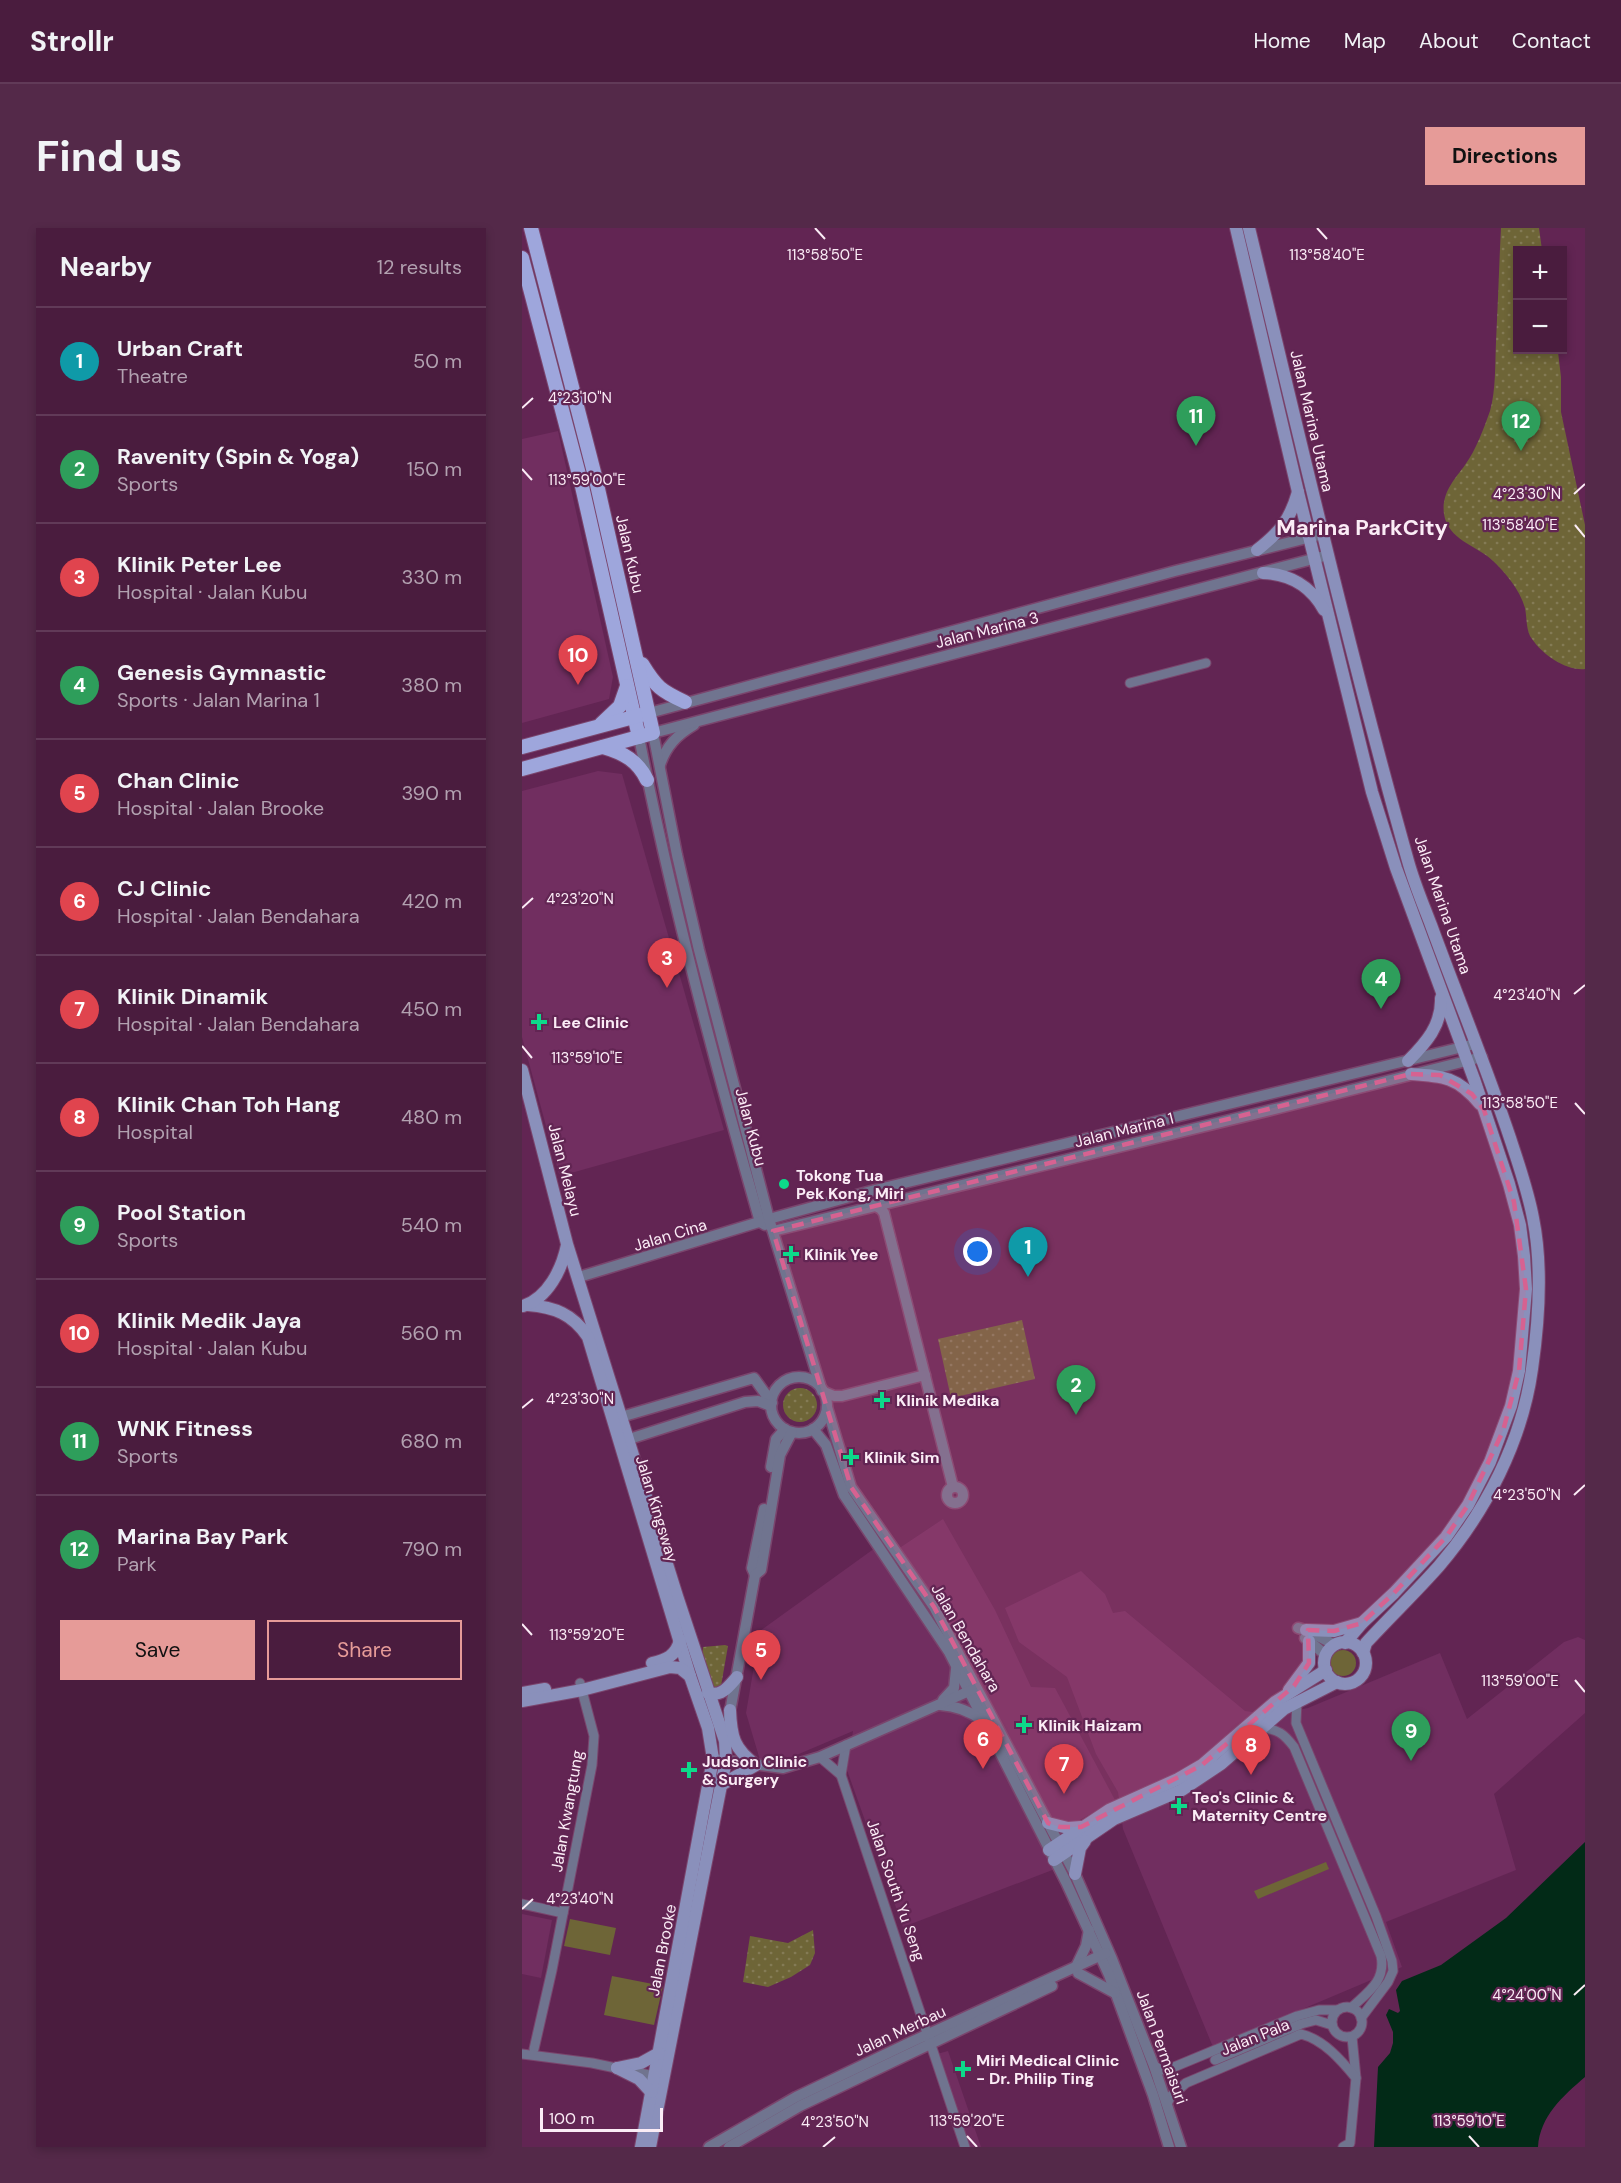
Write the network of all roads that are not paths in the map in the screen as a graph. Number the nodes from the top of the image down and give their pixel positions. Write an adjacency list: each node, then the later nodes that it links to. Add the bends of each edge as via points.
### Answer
1 (531, 228): 13 (main road, Jalan Kubu)
2 (1236, 228): 5 (main road, Jalan Marina Utama)
3 (1249, 228): 6 (main road, Jalan Marina Utama)
4 (522, 258): 16 (main road, Jalan Kubu, via 581,482)
5 (1298, 492): 7 (main road, Jalan Marina Utama); 8 (main road, via 1285,524)
6 (1323, 534): 7 (street, Jalan Marina 3); 9 (main road, Jalan Marina Utama)
7 (1310, 538): 8 (street, Jalan Marina 3); 10 (main road, Jalan Marina Utama)
8 (1257, 550): 17 (street, Jalan Marina 3)
9 (1328, 555): 10 (street, Jalan Marina 3); 30 (main road, Jalan Marina Utama, via 1409,866)
10 (1314, 559): 11 (street, Jalan Marina 3); 12 (main road, Jalan Marina Utama)
11 (1263, 573): 12 (main road, via 1279,574 1302,584 1319,601); 20 (street, Jalan Marina 3)
12 (1332, 624): 29 (main road, Jalan Marina Utama, via 1372,792)
13 (636, 654): 17 (main road, via 656,686); 18 (main road, Jalan Kubu)
14 (1206, 663): 15 (street)
15 (1130, 683)
16 (627, 684): 19 (main road, Jalan Kubu); 21 (main road, via 620,706)
17 (685, 702): 18 (street, Jalan Marina 3)
18 (649, 713): 19 (main road); 22 (main road, Jalan Kubu)
19 (634, 717): 21 (main road); 23 (main road, Jalan Kubu)
20 (707, 717): 22 (street, Jalan Marina 3); 26 (street, via 670,744)
21 (597, 727): 25 (main road)
22 (653, 733): 23 (main road); 26 (street, Jalan Kubu)
23 (639, 737): 24 (main road); 28 (street, Jalan Kubu)
24 (603, 746): 27 (main road); 28 (main road, via 632,759)
25 (522, 747)
26 (660, 768): 39 (street, Jalan Kubu, via 676,855)
27 (522, 769)
28 (647, 780): 39 (street, Jalan Kubu, via 688,952)
29 (1441, 992): 31 (main road, Jalan Marina Utama); 33 (main road, via 1434,1030)
30 (1477, 1044): 31 (street, Jalan Marina 1); 32 (main road, Jalan Marina Utama)
31 (1462, 1048): 33 (street, Jalan Marina 1); 34 (main road, Jalan Marina Utama)
32 (1482, 1057): 34 (street, Jalan Marina 1); 57 (main road, Jalan Marina Utama, via 1534,1221 1539,1289 1532,1374 1511,1446 1479,1512 1438,1567 1366,1643)
33 (1408, 1061): 39 (street, Jalan Marina 1)
34 (1467, 1062): 36 (street, Jalan Marina 1); 37 (main road, Jalan Marina Utama)
35 (522, 1070): 41 (main road, Jalan Melayu)
36 (1411, 1074): 37 (main road, via 1453,1080 1472,1094); 38 (street, Jalan Marina 1)
37 (1484, 1110): 53 (main road, Jalan Marina Utama, via 1514,1202 1524,1256 1524,1328 1511,1406 1490,1462 1452,1529)
38 (874, 1205): 40 (street, Jalan Marina 1); 44 (street, via 884,1213)
39 (765, 1220): 40 (street); 42 (street, Jalan Cina)
40 (773, 1231): 45 (street)
41 (567, 1244): 42 (main road, Jalan Melayu); 43 (main road, via 559,1272)
42 (579, 1277): 48 (main road, Jalan Kingsway)
43 (525, 1306): 48 (main road, Jalan Kingsway, via 560,1311 583,1329)
44 (925, 1375): 45 (street, via 842,1396); 52 (street)
45 (822, 1390): 46 (street, via 810,1380 790,1379 778,1387); 47 (street)
46 (771, 1405): 48 (street, via 754,1378); 50 (street, via 775,1419); 51 (street, via 746,1402)
47 (827, 1407): 49 (street); 65 (street, Jalan Bendahara, via 851,1487 934,1607)
48 (617, 1418): 51 (main road, Jalan Kingsway)
49 (813, 1429): 50 (street); 59 (street, Jalan Bendahara, via 826,1445 844,1495)
50 (788, 1431): 62 (street, via 776,1439)
51 (624, 1441): 55 (main road, Jalan Kingsway); 67 (main road, Jalan Kingsway)
52 (953, 1487)
53 (1362, 1623): 54 (main road); 56 (main road, Jalan Marina Utama)
54 (1308, 1636): 56 (street); 58 (street); 70 (main road, via 1309,1663 1294,1686)
55 (680, 1640): 61 (main road, Jalan Kingsway); 64 (main road, via 667,1659)
56 (1341, 1644): 57 (main road, via 1358,1647); 58 (main road)
57 (1363, 1653): 63 (main road, via 1366,1665 1360,1677 1350,1683)
58 (1326, 1655): 60 (main road)
59 (956, 1665): 65 (street, Jalan Bendahara); 71 (street, via 954,1688)
60 (1326, 1670): 63 (main road); 70 (main road)
61 (690, 1676): 64 (main road, via 680,1668 670,1667); 78 (main road, Jalan Kingsway)
62 (736, 1677): 67 (main road, via 723,1692); 72 (street)
63 (1337, 1682): 69 (main road)
64 (581, 1687): 66 (main road); 68 (main road); 87 (street, Jalan Kwangtung, via 594,1748)
65 (974, 1689): 71 (street); 73 (street, Jalan Bendahara); 82 (street, Jalan Bendahara)
66 (522, 1693)
67 (708, 1693): 75 (main road, Jalan Kingsway)
68 (522, 1701)
69 (1297, 1701): 74 (main road); 94 (street, via 1296,1723 1392,1961 1388,1982)
70 (1275, 1702): 83 (main road, via 1202,1765 1121,1803)
71 (939, 1705): 73 (street, via 972,1712); 76 (street)
72 (730, 1710): 75 (street); 79 (main road, via 735,1744)
73 (986, 1723): 84 (street, Jalan Bendahara)
74 (1262, 1728): 83 (main road, via 1200,1784); 92 (street, via 1284,1734 1294,1747 1380,1956 1383,1969 1379,1978)
75 (725, 1741): 78 (main road)
76 (846, 1745): 77 (street); 80 (street, Jalan South Yu Seng)
77 (820, 1757): 79 (street, via 783,1768); 80 (street)
78 (720, 1760): 79 (street); 81 (main road, Jalan Brooke); 101 (main road, Jalan Brooke)
79 (756, 1765): 81 (main road)
80 (842, 1775): 98 (street, Jalan South Yu Seng)
81 (720, 1785): 109 (main road, Jalan Brooke)
82 (1048, 1823): 83 (main road); 84 (street, Jalan Bendahara)
83 (1084, 1832): 84 (main road); 85 (main road)
84 (1057, 1852): 85 (street, Jalan Bendahara); 88 (street, Jalan Bendahara)
85 (1075, 1874): 89 (street, Jalan Bendahara)
86 (522, 1904): 87 (street)
87 (563, 1913): 100 (street, Jalan Kwangtung)
88 (1089, 1930): 89 (street, Jalan Bendahara); 90 (street)
89 (1106, 1957): 90 (street, Jalan Merbau); 91 (street, Jalan Permaisuri); 106 (street, Jalan Permaisuri)
90 (1077, 1970): 91 (street); 98 (street, Jalan Merbau)
91 (1115, 1993): 120 (street, Jalan Permaisuri)
92 (1351, 2008): 93 (street); 94 (street)
93 (1337, 2010): 95 (street, via 1319,2010); 96 (street)
94 (1362, 2018): 97 (street, via 1359,2031)
95 (1299, 2020): 96 (street); 105 (street)
96 (1332, 2025): 97 (street, via 1337,2034)
97 (1352, 2037): 110 (street)
98 (928, 2039): 117 (street, Jalan Merbau, via 796,2097); 118 (street, Jalan Merbau); 119 (street, Jalan South Yu Seng)
99 (522, 2048): 100 (street)
100 (534, 2049): 102 (street); 103 (street); 104 (street)
101 (659, 2053): 107 (main road, via 641,2063); 109 (main road, Jalan Brooke)
102 (522, 2054): 103 (street)
103 (550, 2058): 104 (street)
104 (567, 2059): 107 (street)
105 (1215, 2060): 108 (street); 110 (street, Jalan Pala, via 1301,2034 1315,2038); 111 (street)
106 (1154, 2066): 108 (street, via 1163,2070); 113 (street, Jalan Permaisuri)
107 (617, 2067): 109 (street); 112 (main road, via 639,2079)
108 (1173, 2067): 111 (street)
109 (659, 2077): 112 (main road, Jalan Brooke); 116 (main road, Jalan Brooke)
110 (1356, 2078): 114 (street)
111 (1186, 2083): 113 (street)
112 (651, 2092): 115 (main road, Jalan Brooke)
113 (1167, 2104): 121 (street, Jalan Permaisuri)
114 (1346, 2145)
115 (641, 2147)
116 (650, 2147)
117 (709, 2147)
118 (729, 2147)
119 (965, 2147)
120 (1169, 2147)
121 (1181, 2147)

